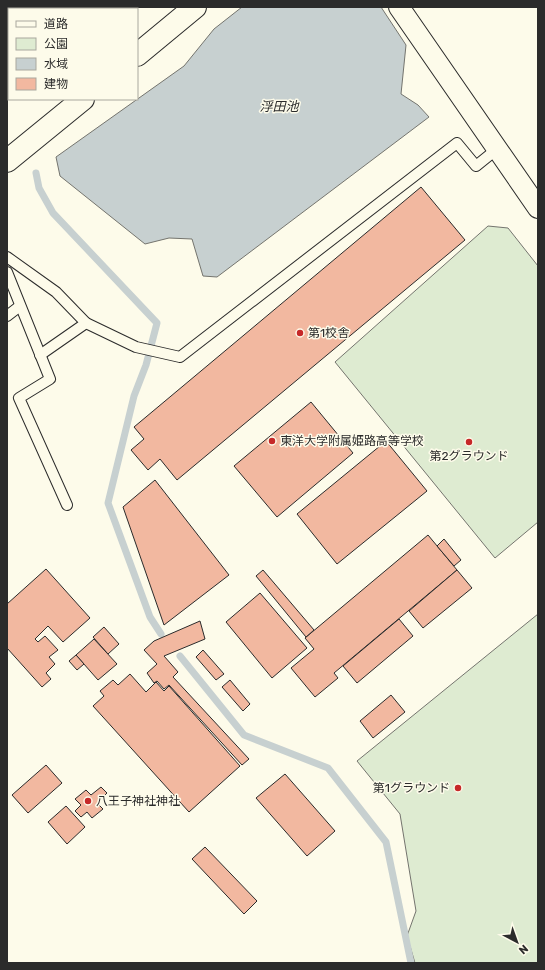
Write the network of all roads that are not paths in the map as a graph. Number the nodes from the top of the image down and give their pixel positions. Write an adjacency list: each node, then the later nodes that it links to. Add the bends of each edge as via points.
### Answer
1 (195, 7): 3 (main road)
2 (399, 7): 5 (street)
3 (138, 54)
4 (82, 100): 6 (main road)
5 (497, 149): 7 (street); 12 (lane, via 476,166 457,143 180,357 136,347)
6 (7, 161)
7 (538, 208)
8 (7, 257): 12 (lane, via 56,292)
9 (7, 272): 10 (lane)
10 (20, 306): 11 (lane); 13 (lane)
11 (7, 316)
12 (86, 323): 13 (lane)
13 (40, 355): 14 (lane, via 50,379 19,398)
14 (67, 505)

